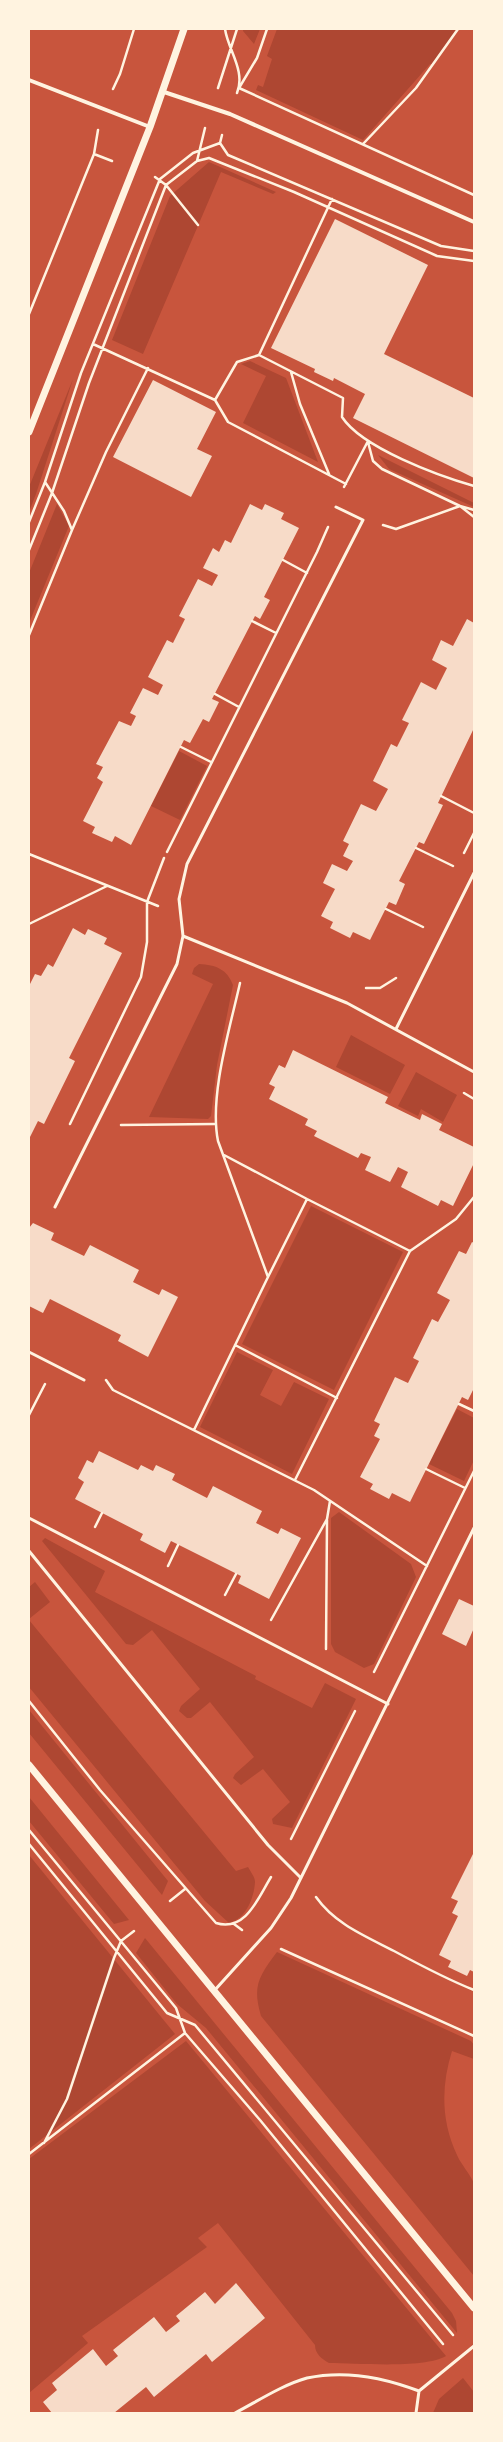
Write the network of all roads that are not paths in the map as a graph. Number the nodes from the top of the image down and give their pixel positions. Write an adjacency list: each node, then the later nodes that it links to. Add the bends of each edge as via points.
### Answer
1 (184, 29): 3 (street)
2 (29, 80): 4 (street)
3 (164, 92): 4 (street); 5 (street, via 230,114)
4 (150, 128): 6 (street)
5 (474, 222)
6 (29, 432)
7 (336, 507): 9 (lane, via 363,520 187,864 180,894 179,915)
8 (474, 873): 10 (lane)
9 (183, 936): 10 (lane, via 347,1003); 12 (lane, via 177,964)
10 (396, 1029): 11 (lane)
11 (474, 1072)
12 (55, 1207)
13 (29, 1352): 14 (lane)
14 (84, 1380)
15 (29, 1518): 18 (lane)
16 (474, 1528): 18 (lane)
17 (29, 1551): 20 (lane, via 268,1845)
18 (388, 1704): 20 (lane)
19 (29, 1765): 21 (street)
20 (301, 1878): 21 (lane, via 285,1907 258,1943)
21 (214, 1991): 22 (street)
22 (474, 2308)
23 (474, 2346): 24 (lane)
24 (419, 2391): 25 (lane, via 374,2378 322,2376 306,2379 279,2390); 26 (lane)
25 (235, 2413)
26 (416, 2413)

